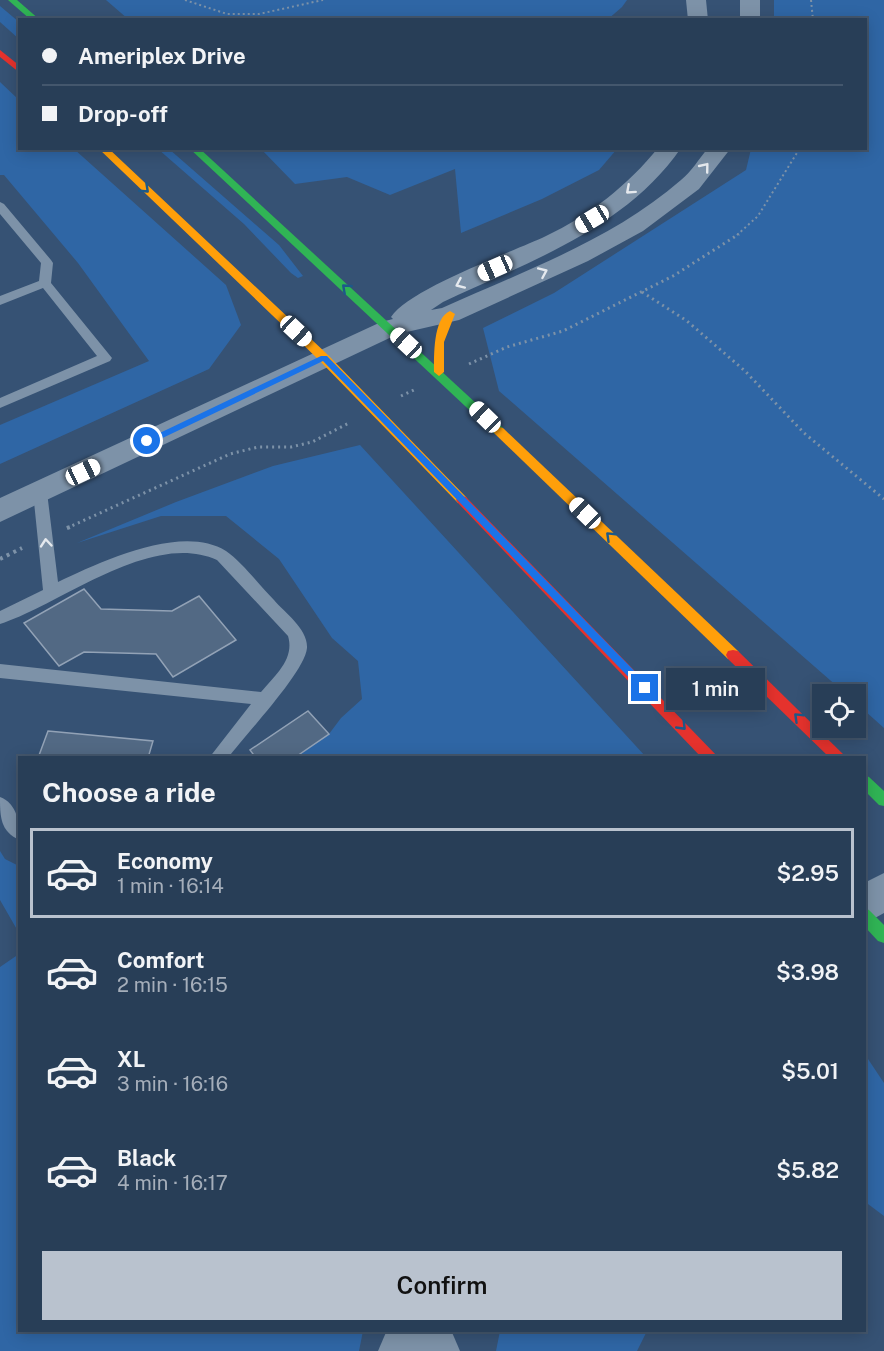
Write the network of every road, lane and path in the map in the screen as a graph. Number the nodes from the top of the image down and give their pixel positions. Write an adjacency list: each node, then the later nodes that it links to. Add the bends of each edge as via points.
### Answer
1 (12, 0): 7 (main road)
2 (185, 0): 3 (path, via 227,14 259,14)
3 (323, 0)
4 (696, 0): 8 (street)
5 (750, 0): 9 (street)
6 (810, 0): 10 (path)
7 (34, 18)
8 (698, 18)
9 (750, 18)
10 (813, 18)
11 (0, 52): 12 (main road)
12 (18, 69)
13 (104, 150): 24 (main road, one-way to 24)
14 (195, 150): 23 (main road, one-way to 14)
15 (668, 150): 23 (street, one-way to 23, via 610,208 557,240 434,296)
16 (718, 150): 22 (street, one-way to 16, via 579,256 635,226 691,184)
17 (799, 150): 20 (path, via 758,216 734,238)
18 (0, 206): 19 (lane, via 46,263)
19 (45, 283): 21 (lane); 26 (lane, via 105,358)
20 (641, 291): 25 (path, via 563,331 507,347); 29 (path, via 695,328 745,371 804,433)
21 (0, 301)
22 (450, 314): 23 (street); 25 (main road, via 436,352)
23 (390, 328): 24 (street); 25 (main road)
24 (324, 358): 27 (main road); 28 (street)
25 (441, 374): 27 (path); 39 (main road, one-way to 25)
26 (0, 403)
27 (375, 409): 31 (path, via 312,442 230,454); 38 (main road, one-way to 38)
28 (40, 492): 30 (street); 31 (lane)
29 (884, 499)
30 (0, 511)
31 (46, 537): 32 (path); 33 (lane, one-way to 31)
32 (0, 559)
33 (51, 594): 34 (lane); 36 (lane, via 140,554 167,548 207,549 222,556 295,633 299,646 295,662)
34 (0, 618)
35 (0, 670): 36 (lane)
36 (265, 699): 37 (lane)
37 (219, 756)
38 (710, 756)
39 (838, 756)
40 (866, 783): 41 (main road)
41 (884, 800)
42 (0, 805): 43 (lane)
43 (18, 831)
44 (884, 890): 45 (street)
45 (866, 904)
46 (866, 917): 47 (main road)
47 (884, 936)
48 (414, 1332): 50 (street)
49 (424, 1332): 51 (street)
50 (401, 1351)
51 (437, 1351)

